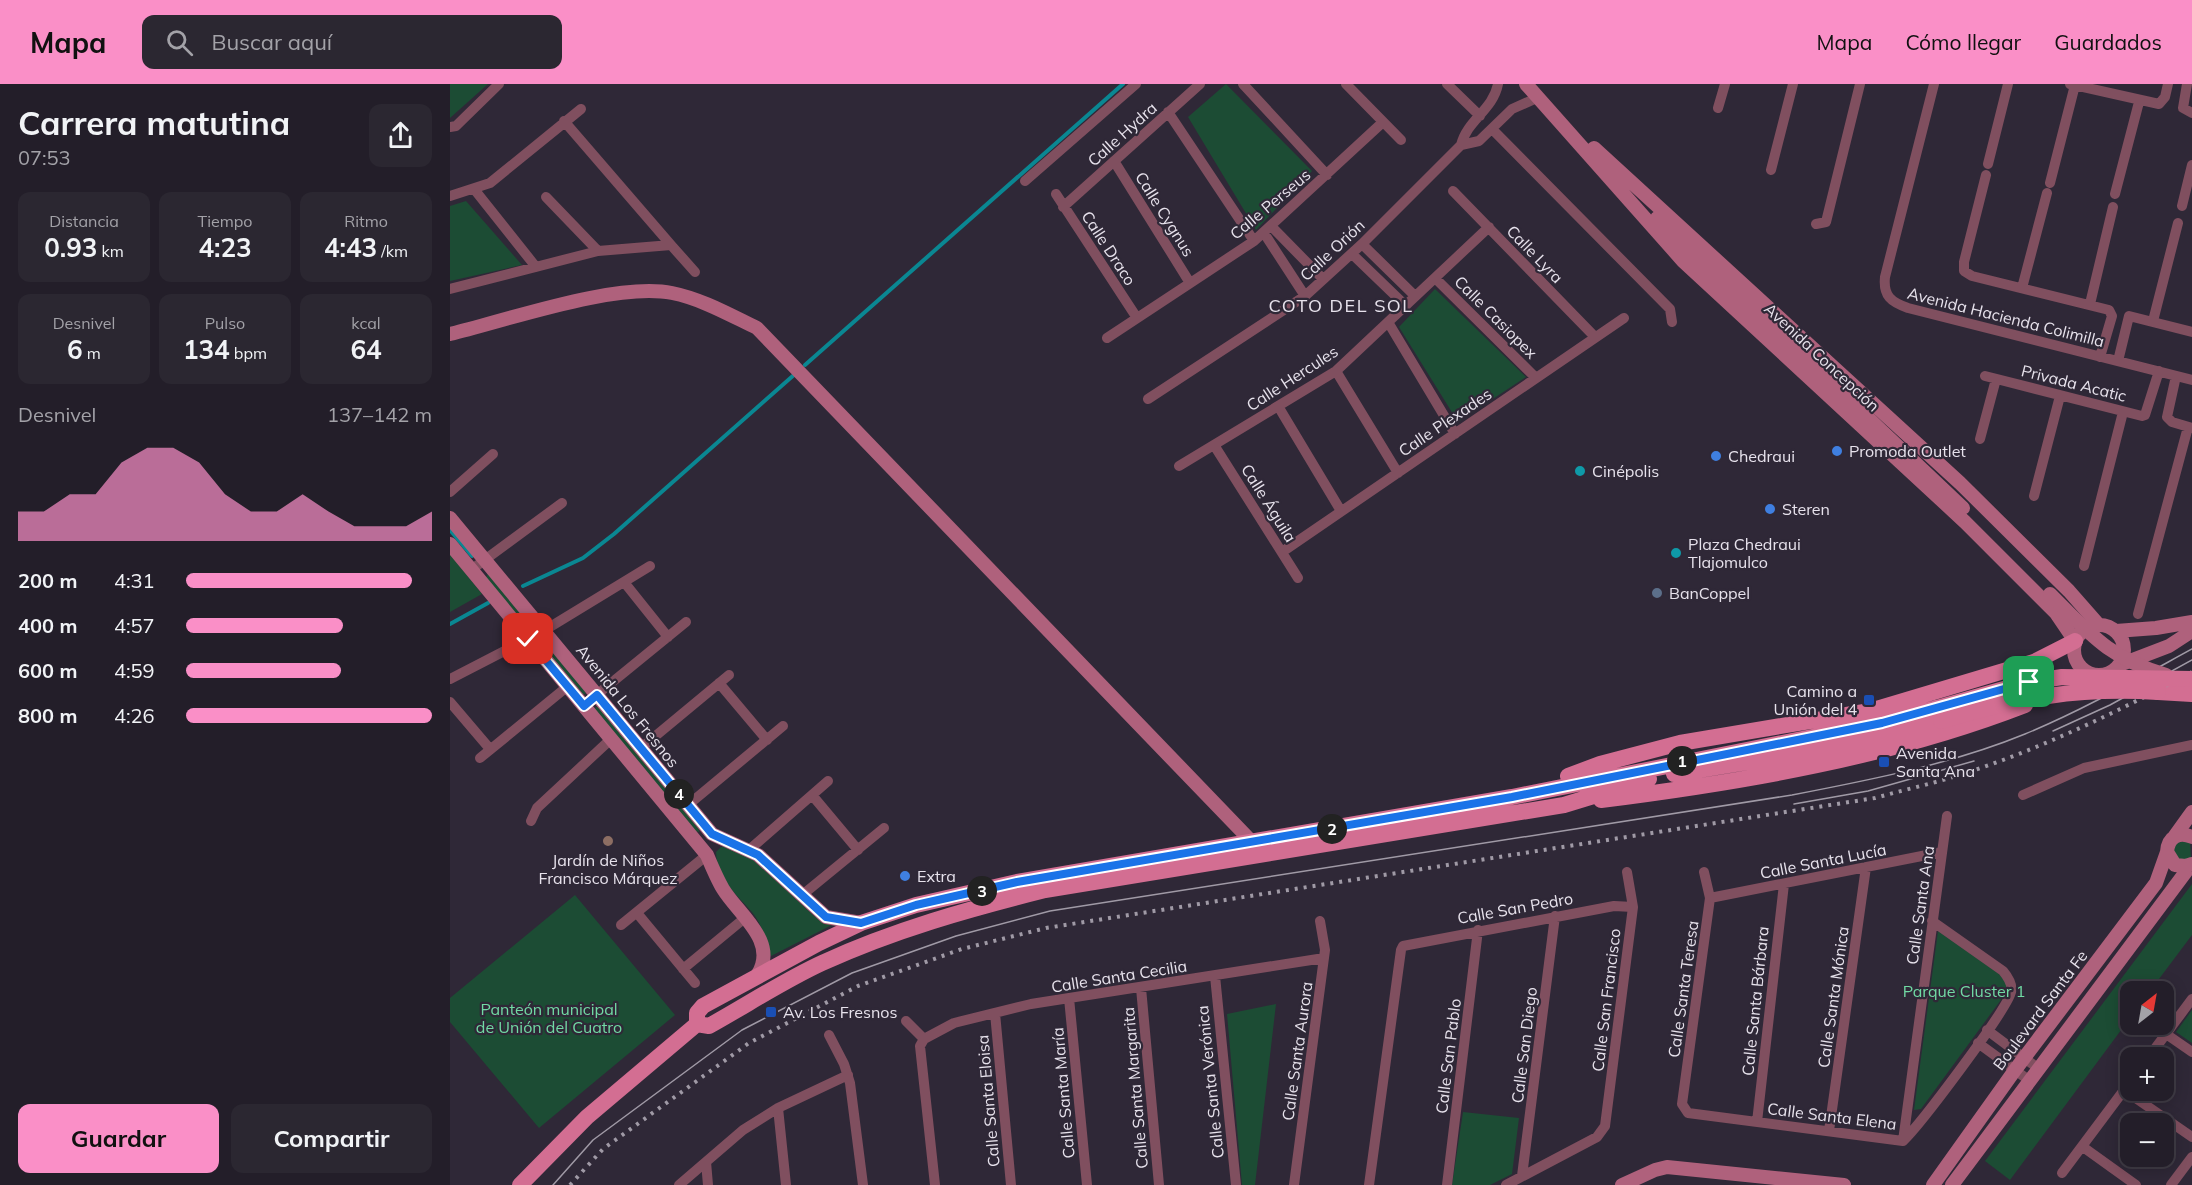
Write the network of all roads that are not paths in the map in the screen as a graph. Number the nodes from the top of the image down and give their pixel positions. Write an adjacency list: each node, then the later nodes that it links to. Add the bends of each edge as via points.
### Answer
1 (499, 84): 26 (street)
2 (1136, 84): 35 (street)
3 (1200, 84): 21 (street, Calle Hydra)
4 (1243, 84): 34 (street)
5 (1346, 84): 25 (street)
6 (1447, 84): 23 (street)
7 (1498, 84): 23 (street, Calle Orión, via 1496,96)
8 (1526, 84): 17 (main road, Avenida Concepción)
9 (1725, 84): 19 (street)
10 (1793, 84): 33 (street)
11 (1860, 84): 46 (street, via 1826,222)
12 (1934, 84): 74 (street, Avenida Hacienda Colimilla, via 1885,277 1888,297 1908,308)
13 (2008, 84): 59 (street, via 1964,271)
14 (2168, 84): 18 (street, via 2162,103)
15 (2187, 84): 22 (street, via 2183,108)
16 (2073, 85): 18 (street); 59 (street)
17 (1539, 97): 27 (street, Calle Orión, via 1512,109); 30 (main road, Avenida Concepción); 108 (main road, Avenida Concepción, via 1960,483)
18 (2139, 102): 39 (street)
19 (1718, 108)
20 (581, 109): 24 (street)
21 (1168, 112): 31 (street, Calle Hydra); 49 (street)
22 (2192, 113)
23 (1480, 116): 29 (street, Calle Orión, via 1467,130)
24 (564, 121): 36 (street, via 490,183); 51 (street)
25 (1383, 122): 28 (street); 34 (street, Calle Perseus)
26 (450, 128)
27 (1492, 129): 29 (street, Calle Orión, via 1479,141); 69 (street, via 1670,309)
28 (1401, 140)
29 (1461, 145): 50 (street, Calle Orión)
30 (1588, 152): 114 (main road, Avenida Concepción, via 1683,261 1965,522 2056,613); 118 (main road, Avenida Concepción, bridge, via 1943,488 2092,637 2121,659)
31 (1114, 161): 43 (street, Calle Hydra); 58 (street, Calle Cygnus)
32 (2192, 165): 42 (street)
33 (1771, 170)
34 (1328, 175): 48 (street, Calle Perseus)
35 (1025, 181)
36 (474, 189): 40 (street); 54 (street)
37 (1454, 191): 47 (street, Calle Lyra)
38 (1056, 194): 43 (street, Calle Draco)
39 (2115, 194)
40 (450, 196)
41 (546, 196): 52 (street)
42 (2182, 206)
43 (1064, 207): 65 (street, Calle Draco)
44 (2113, 207): 63 (street)
45 (2178, 223): 67 (street)
46 (1816, 224)
47 (1489, 227): 56 (street, Calle Hercules); 72 (street, Calle Lyra)
48 (1268, 229): 49 (street, Calle Perseus); 57 (street); 61 (street)
49 (1254, 241): 58 (street, Calle Perseus)
50 (1362, 244): 53 (street, Calle Orión); 62 (street)
51 (671, 245): 52 (street); 55 (street)
52 (598, 251): 54 (street)
53 (1352, 254): 57 (street, Calle Orión); 64 (street)
54 (536, 267): 60 (street)
55 (695, 272)
56 (1435, 278): 62 (street, Calle Hercules); 79 (street, Calle Casiopex)
57 (1323, 279): 61 (street, Calle Orión)
58 (1190, 283): 65 (street, Calle Perseus)
59 (2022, 288): 63 (street)
60 (450, 289)
61 (1305, 296): 82 (street, Calle Orión)
62 (1415, 296): 64 (street, Calle Hercules)
63 (2090, 304): 74 (street, via 2112,314)
64 (1406, 306): 68 (street, Calle Hercules)
65 (1137, 318): 73 (street, Calle Perseus)
66 (1624, 318): 72 (street, Calle Plexades)
67 (2153, 321): 70 (street); 75 (street, via 2129,316)
68 (1388, 322): 76 (street, Calle Hercules); 86 (street)
69 (1672, 322)
70 (2192, 332)
71 (450, 334): 148 (main road, via 628,292 671,293 757,328)
72 (1595, 337): 79 (street, Calle Plexades)
73 (1107, 338)
74 (2100, 357): 75 (street, Avenida Hacienda Colimilla)
75 (2118, 361): 77 (street, Avenida Hacienda Colimilla)
76 (1336, 371): 83 (street, Calle Hercules); 91 (street)
77 (2159, 371): 78 (street, Avenida Hacienda Colimilla); 84 (street, Privada Acatic, via 2145,415)
78 (2176, 376): 80 (street, Avenida Hacienda Colimilla); 85 (street, via 2167,417)
79 (1536, 378): 86 (street, Calle Plexades)
80 (2192, 380)
81 (2060, 396): 84 (street, Privada Acatic); 87 (street, Privada Acatic, via 1991,378); 93 (street)
82 (1148, 399)
83 (1278, 406): 88 (street, Calle Hercules); 95 (street)
84 (2123, 412): 101 (street)
85 (2190, 428): 105 (street)
86 (1455, 434): 91 (street, Calle Plexades)
87 (1980, 439)
88 (1214, 445): 90 (street, Calle Hercules); 98 (street, Calle Águila)
89 (493, 454): 92 (street)
90 (1179, 466)
91 (1398, 473): 95 (street, Calle Plexades)
92 (450, 492)
93 (2034, 496)
94 (562, 503): 99 (street)
95 (1341, 511): 98 (street, Calle Plexades)
96 (450, 518): 99 (main road, Avenida Los Fresnos)
97 (450, 544): 102 (main road, Avenida Los Fresnos)
98 (1282, 552): 103 (street, Calle Águila)
99 (484, 559): 102 (street); 109 (main road, Avenida Los Fresnos)
100 (650, 566): 104 (street)
101 (2084, 566)
102 (471, 570): 113 (main road, Avenida Los Fresnos)
103 (1298, 578)
104 (624, 582): 109 (street); 112 (street)
105 (2138, 614)
106 (686, 622): 112 (street)
107 (2192, 622): 110 (main road)
108 (2098, 624): 110 (main road); 114 (main road, via 2084,630)
109 (545, 630): 124 (main road, Avenida Los Fresnos)
110 (2116, 631): 115 (main road, via 2125,651)
111 (2192, 631): 115 (main road, via 2169,646)
112 (668, 637): 124 (street)
113 (528, 639): 119 (street); 122 (main road, Avenida Los Fresnos)
114 (2075, 641): 117 (main road, via 2079,665); 138 (main road, via 2034,662 1925,696 1870,711 1680,743 1600,764)
115 (2120, 665): 117 (main road)
116 (729, 675): 121 (street)
117 (2100, 675): 139 (main road, via 2005,713 1906,745 1774,772)
118 (2174, 678): 120 (main road, bridge); 127 (main road, bridge, via 2062,677 2029,682)
119 (450, 679)
120 (2192, 679)
121 (719, 683): 130 (street); 132 (street)
122 (567, 686): 126 (main road, Avenida Los Fresnos); 133 (street)
123 (2192, 694): 127 (main road, bridge, via 2109,689 2040,695)
124 (597, 695): 126 (street); 132 (main road, Avenida Los Fresnos)
125 (450, 702): 133 (street)
126 (584, 706): 129 (main road, Avenida Los Fresnos)
127 (1939, 714): 138 (main road); 139 (main road, via 1833,748 1662,776)
128 (783, 726): 130 (street)
129 (611, 739): 143 (street, via 537,808); 153 (main road, Avenida Los Fresnos)
130 (767, 740): 140 (street)
131 (2192, 744): 137 (street, via 2084,768)
132 (640, 748): 140 (main road, Avenida Los Fresnos)
133 (490, 749): 134 (street)
134 (480, 758)
135 (828, 781): 136 (street)
136 (812, 795): 149 (street); 150 (street)
137 (2023, 795)
138 (1512, 797): 148 (main road)
139 (1564, 805): 181 (main road, via 1045,890 902,930 822,963 753,998 709,1026)
140 (688, 806): 147 (main road, Avenida Los Fresnos)
141 (2192, 812): 145 (main road)
142 (1947, 816): 151 (street, Calle Santa Ana)
143 (531, 821)
144 (884, 828): 150 (street)
145 (2174, 837): 146 (main road); 152 (main road, Boulevard Santa Fe)
146 (2192, 837)
147 (720, 839): 149 (main road, Avenida Los Fresnos); 153 (main road, via 710,844)
148 (1253, 843): 167 (main road, via 1017,882 916,905)
149 (749, 850): 159 (main road, Avenida Los Fresnos)
150 (858, 850): 159 (street)
151 (1942, 852): 155 (street, Calle Santa Lucía); 166 (street, Calle Santa Ana)
152 (2167, 852): 154 (main road, via 2175,865); 188 (main road, Boulevard Santa Fe, via 2156,883)
153 (707, 855): 162 (street); 164 (main road, Avenida Los Fresnos, via 724,890)
154 (2191, 864): 189 (main road, Boulevard Santa Fe)
155 (1866, 867): 158 (street, Calle Santa Lucía); 198 (street, Calle Santa Mónica)
156 (1627, 872): 161 (street, Calle San Francisco)
157 (1704, 872): 160 (street, Calle Santa Teresa)
158 (1784, 884): 160 (street, Calle Santa Lucía); 197 (street, Calle Santa Bárbara)
159 (801, 896): 167 (main road, Avenida Los Fresnos, via 826,917)
160 (1710, 898): 196 (street, Calle Santa Teresa)
161 (1633, 907): 163 (street, Calle San Pedro, via 1614,906); 205 (street, Calle San Francisco, via 1605,1126 1602,1132)
162 (637, 913): 168 (street); 171 (street)
163 (1555, 916): 169 (street, Calle San Pedro); 205 (street, Calle San Diego)
164 (746, 917): 171 (street); 172 (main road, Avenida Los Fresnos, via 756,929 764,957)
165 (1320, 921): 170 (street, Calle Santa Aurora)
166 (1932, 921): 182 (street, Calle Santa Elena, via 2004,971 2010,981 2011,992); 200 (street, Calle Santa Ana)
167 (861, 923): 172 (main road)
168 (621, 925)
169 (1478, 930): 217 (street, Calle San Pedro, via 1404,946 1401,950); 218 (street, Calle San Pablo)
170 (1324, 958): 173 (street, Calle Santa Cecilia); 216 (street, Calle Santa Aurora)
171 (683, 969): 174 (street)
172 (759, 974): 181 (main road, via 703,1006 697,1013)
173 (1215, 976): 175 (street, Calle Santa Cecilia); 215 (street, Calle Santa Verónica)
174 (695, 983)
175 (1141, 988): 176 (street, Calle Santa Cecilia); 214 (street, Calle Santa Margarita)
176 (1069, 998): 178 (street, Calle Santa Cecilia); 213 (street, Calle Santa María)
177 (2192, 999): 180 (street)
178 (995, 1013): 185 (street, Calle Santa Cecilia, via 954,1023); 212 (street, Calle Santa Eloisa)
179 (906, 1021): 185 (street)
180 (2174, 1023)
181 (697, 1024): 206 (main road, via 587,1117)
182 (1987, 1030): 186 (street, Calle Santa Elena); 188 (street)
183 (829, 1035): 191 (street)
184 (2167, 1035): 187 (street)
185 (924, 1039): 211 (street, via 920,1046)
186 (1978, 1043): 190 (street); 200 (street, Calle Santa Elena)
187 (2192, 1052)
188 (2024, 1058): 189 (street); 190 (main road, Boulevard Santa Fe)
189 (2039, 1069): 192 (main road, Boulevard Santa Fe)
190 (2015, 1070): 192 (street); 222 (main road, Boulevard Santa Fe)
191 (848, 1075): 195 (street); 210 (street)
192 (2030, 1081): 223 (main road, Boulevard Santa Fe)
193 (2120, 1096): 201 (street)
194 (2146, 1101): 199 (street)
195 (778, 1108): 203 (street, via 743,1130); 209 (street)
196 (1683, 1109): 197 (street, Calle Santa Elena, via 1688,1113)
197 (1757, 1122): 198 (street, Calle Santa Elena)
198 (1829, 1131): 200 (street, Calle Santa Elena)
199 (2192, 1137)
200 (1903, 1141)
201 (2083, 1147): 204 (street); 224 (street)
202 (2192, 1157): 225 (street)
203 (706, 1162): 207 (street); 208 (street)
204 (2062, 1173)
205 (1522, 1176): 219 (street)
206 (520, 1185)
207 (679, 1185)
208 (708, 1185)
209 (786, 1185)
210 (863, 1185)
211 (935, 1185)
212 (1011, 1185)
213 (1087, 1185)
214 (1159, 1185)
215 (1236, 1185)
216 (1294, 1185)
217 (1369, 1185)
218 (1447, 1185)
219 (1506, 1185)
220 (1622, 1185): 221 (main road, via 1667,1167)
221 (1844, 1185)
222 (1933, 1185)
223 (1952, 1185)
224 (2136, 1185)
225 (2171, 1185)

